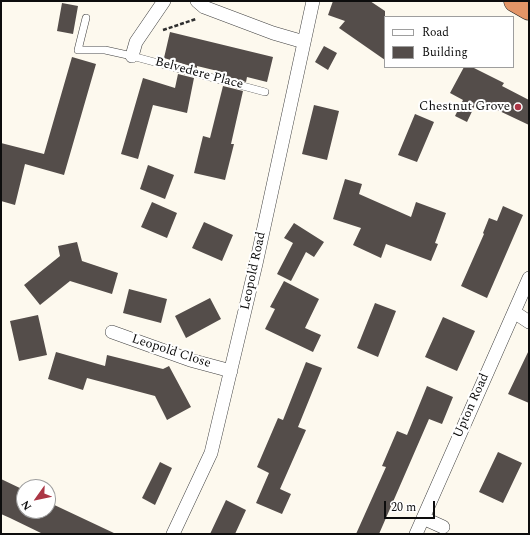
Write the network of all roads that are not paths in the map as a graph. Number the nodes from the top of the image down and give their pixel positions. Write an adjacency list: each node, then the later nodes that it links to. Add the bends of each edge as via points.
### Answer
1 (164, 1): 8 (street, via 136,42)
2 (313, 1): 7 (street, Leopold Road)
3 (515, 1): 5 (highway)
4 (200, 4): 7 (street, via 273,33)
5 (529, 9)
6 (86, 18): 8 (lane, Belvedere Place, via 78,50 105,50)
7 (304, 42): 14 (street, Leopold Road)
8 (132, 56): 9 (lane, Belvedere Place)
9 (265, 92)
10 (529, 278): 11 (street, Upton Road)
11 (514, 312): 12 (street); 15 (street, Upton Road)
12 (529, 322)
13 (112, 332): 14 (street, Leopold Close, via 190,360)
14 (231, 371): 17 (street, Leopold Road, via 211,454)
15 (423, 518): 16 (street); 18 (street, Upton Road)
16 (443, 527)
17 (173, 534)
18 (416, 534)

